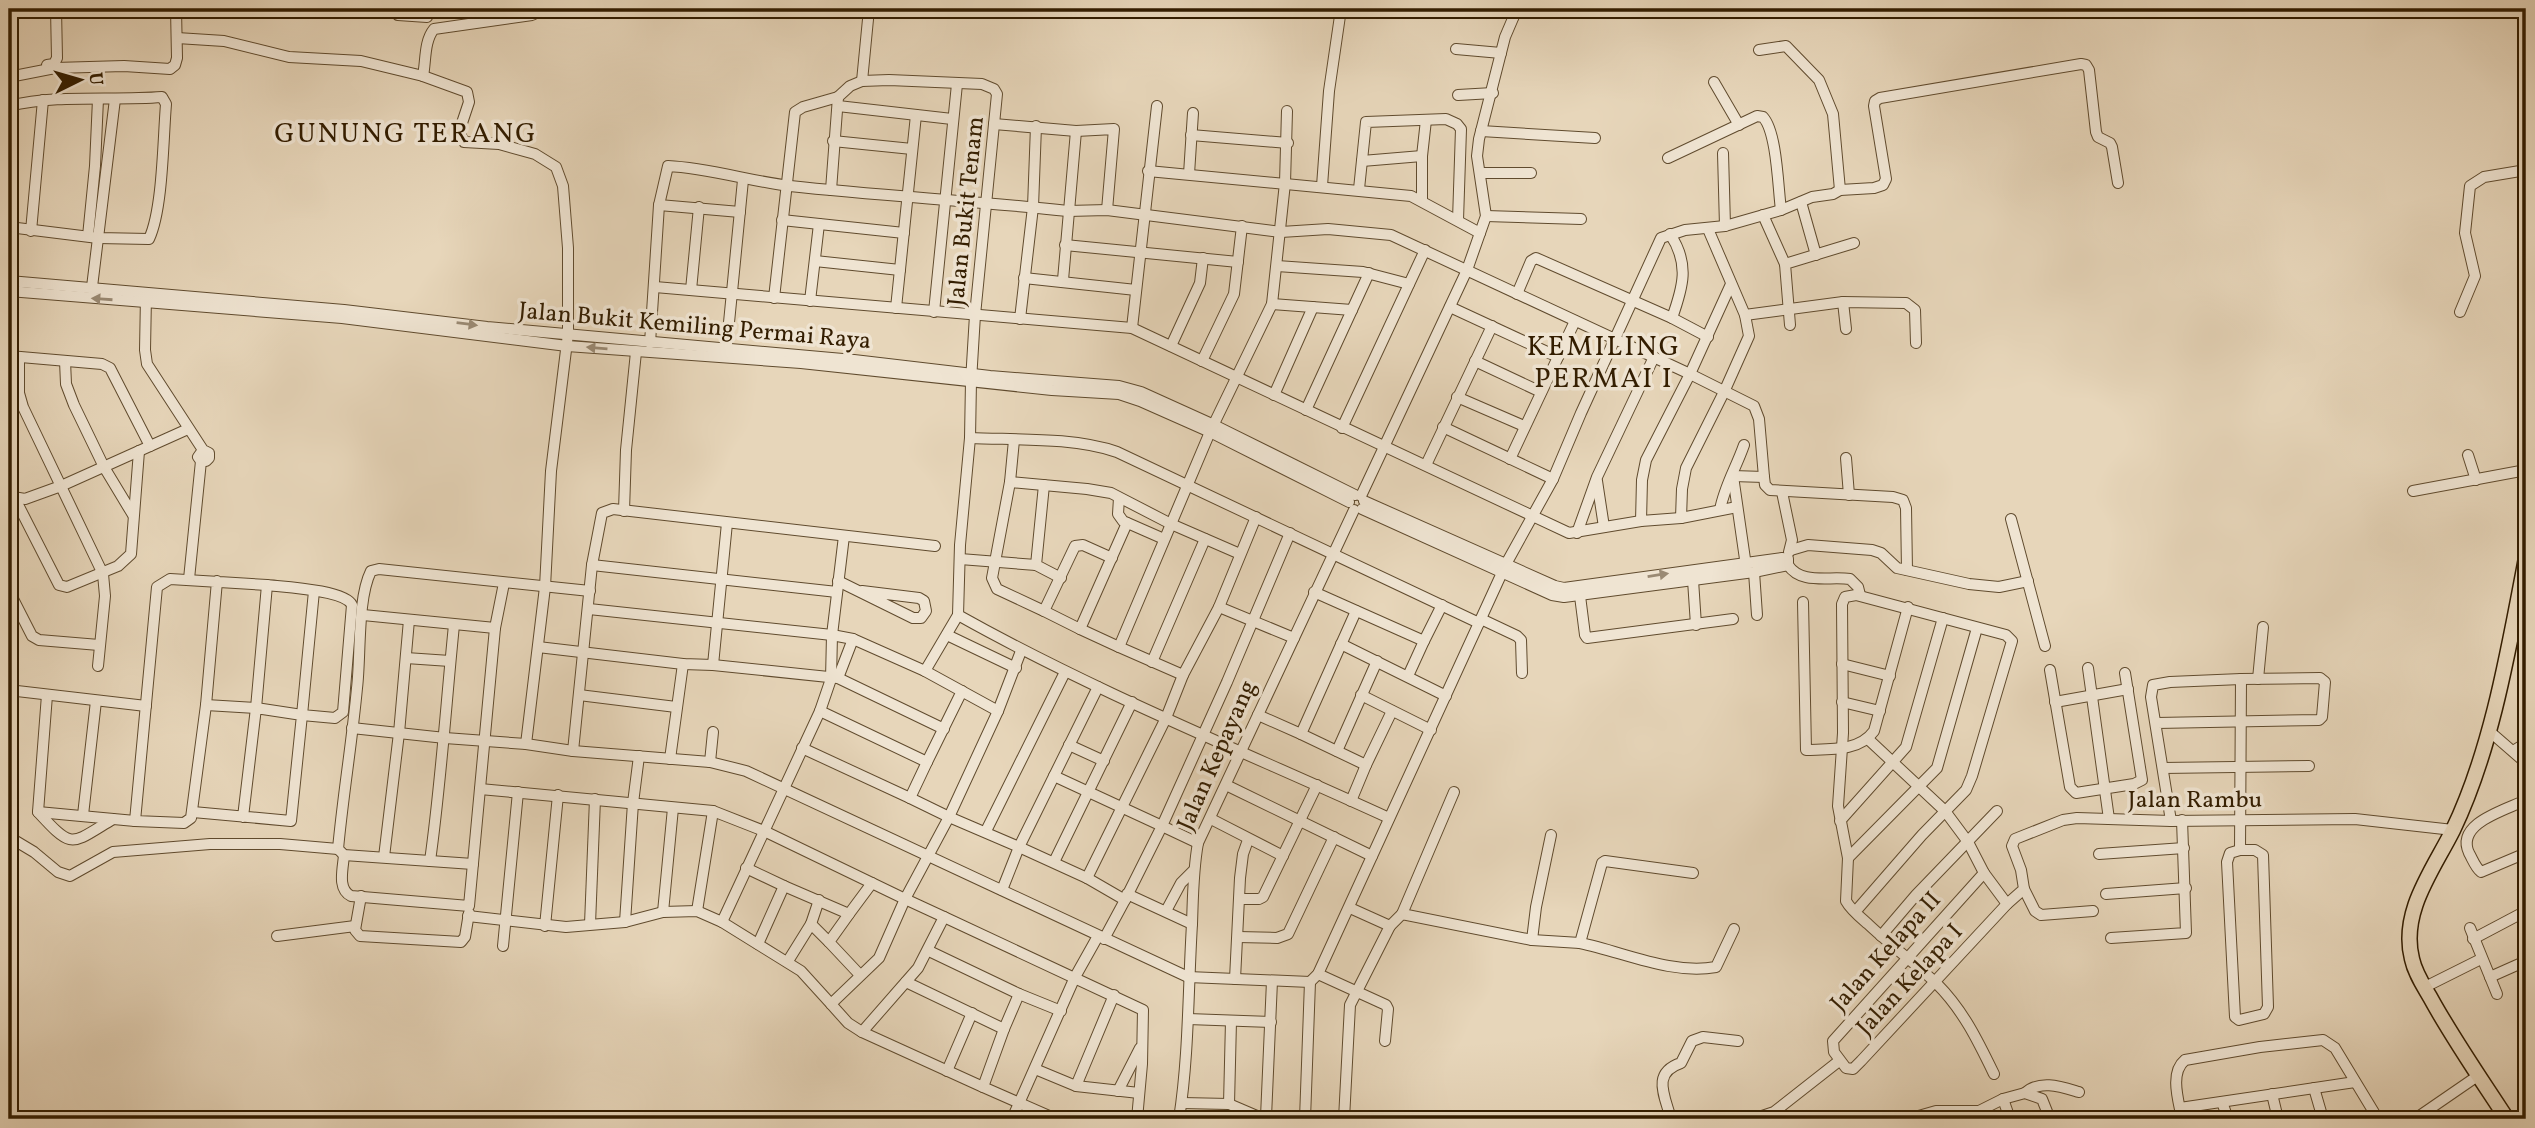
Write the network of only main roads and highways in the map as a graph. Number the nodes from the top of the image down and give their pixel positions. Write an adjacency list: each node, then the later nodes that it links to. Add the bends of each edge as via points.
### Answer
1 (2526, 561): 2 (highway)
2 (2521, 616): 3 (highway, via 2469,792 2411,916 2408,937 2412,961 2425,987)
3 (2507, 1119)

